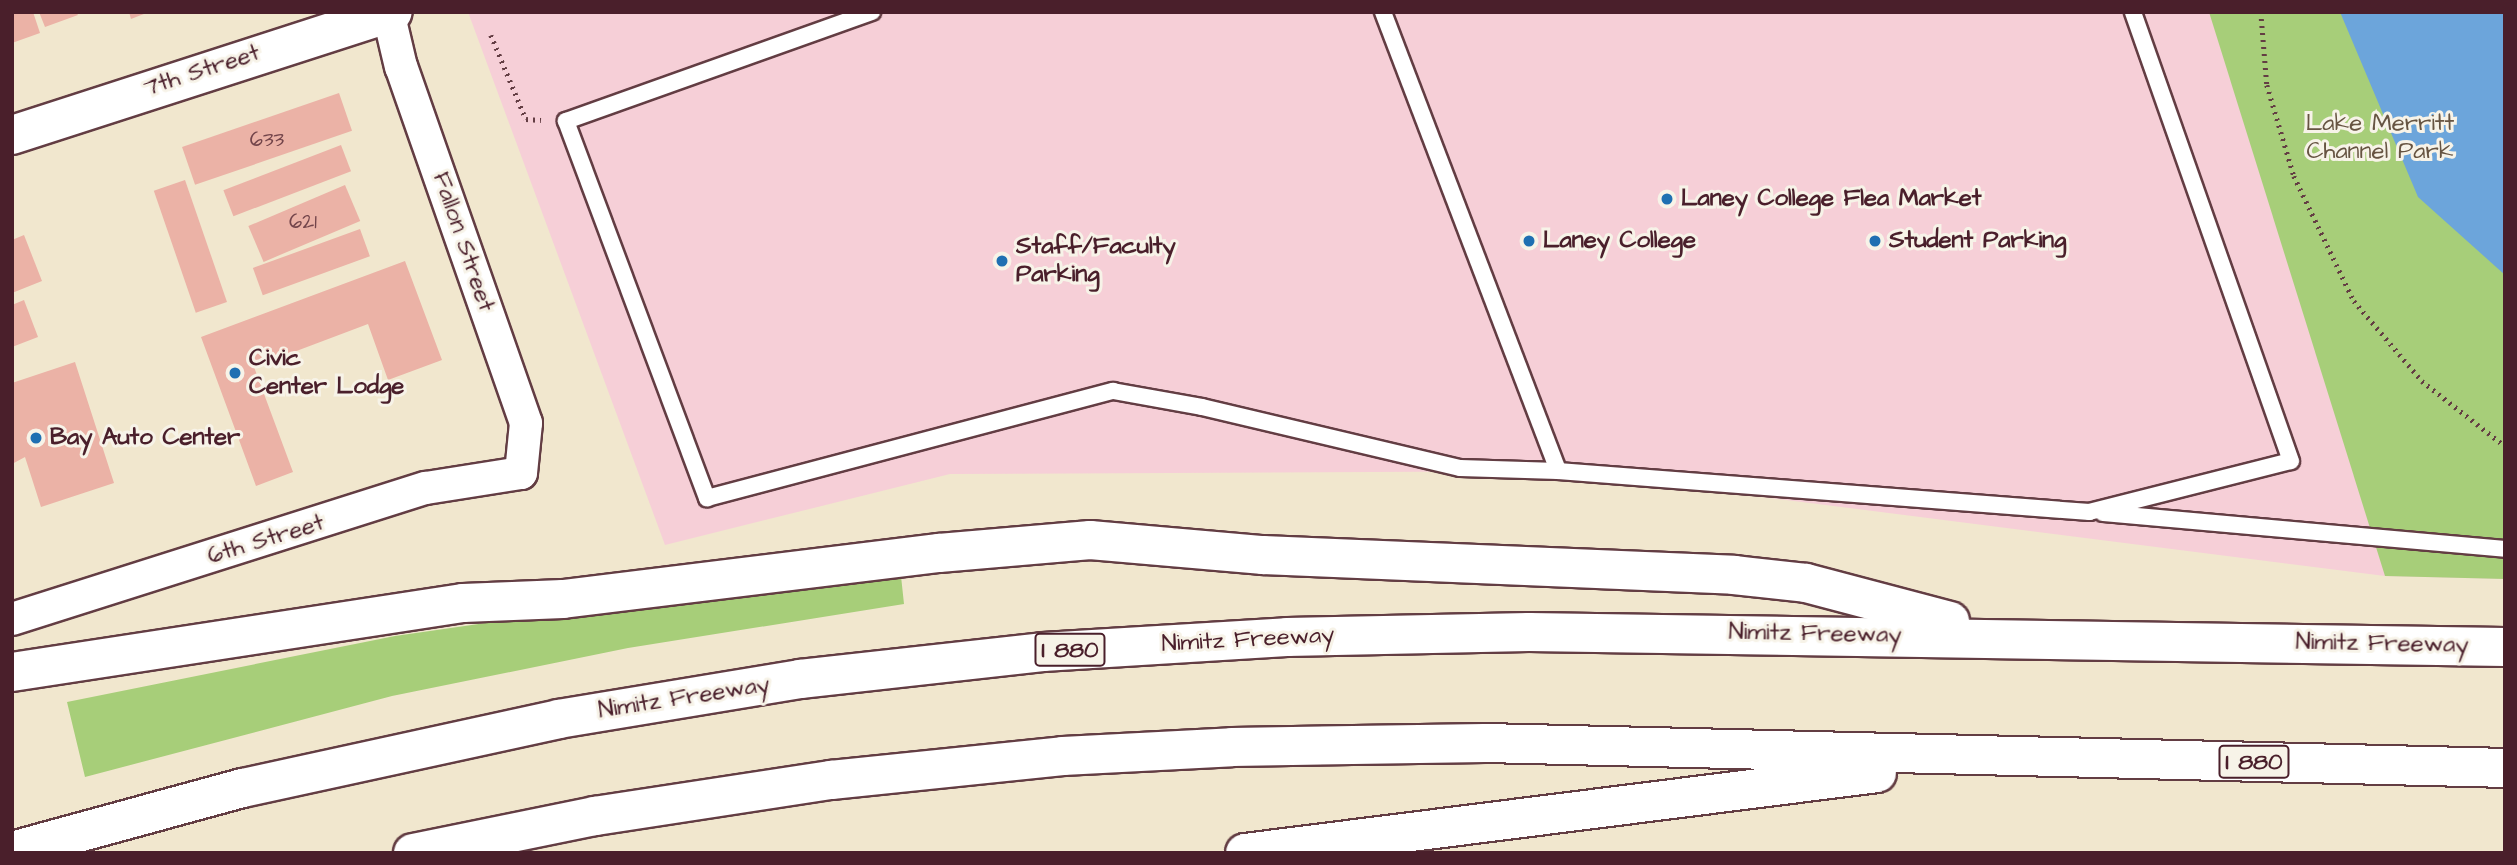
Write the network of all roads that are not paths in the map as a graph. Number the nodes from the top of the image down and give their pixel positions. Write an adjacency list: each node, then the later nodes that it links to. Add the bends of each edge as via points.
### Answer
1 (296, 12): 6 (main road, via 278,25)
2 (872, 12): 8 (lane, via 566,121 707,498 1113,391 1202,407 1460,468)
3 (1382, 12): 8 (lane)
4 (2133, 12): 10 (lane, via 2291,461)
5 (390, 13): 6 (main road, 7th Street); 9 (street, Fallon Street, via 401,67 526,423)
6 (68, 114): 7 (main road, 7th Street)
7 (12, 135)
8 (1559, 471): 10 (lane)
9 (521, 473): 12 (street, 6th Street, via 426,488)
10 (2088, 512): 11 (lane)
11 (2505, 550)
12 (12, 619)
13 (2006, 636): 14 (main road, Nimitz Freeway / I 880); 15 (main road, via 1806,583 1746,576 1263,555 1090,540 939,553 563,598 463,603); 18 (main road, Nimitz Freeway / I 880, via 1449,633 1205,640 1043,652 800,679 640,704 400,751)
14 (2505, 647)
15 (12, 672)
16 (2004, 757): 17 (main road, I 880); 19 (main road, I 880, via 1485,743 1232,747 1063,756 750,791); 20 (main road)
17 (2505, 768)
18 (12, 851)
19 (413, 853)
20 (1245, 853)

